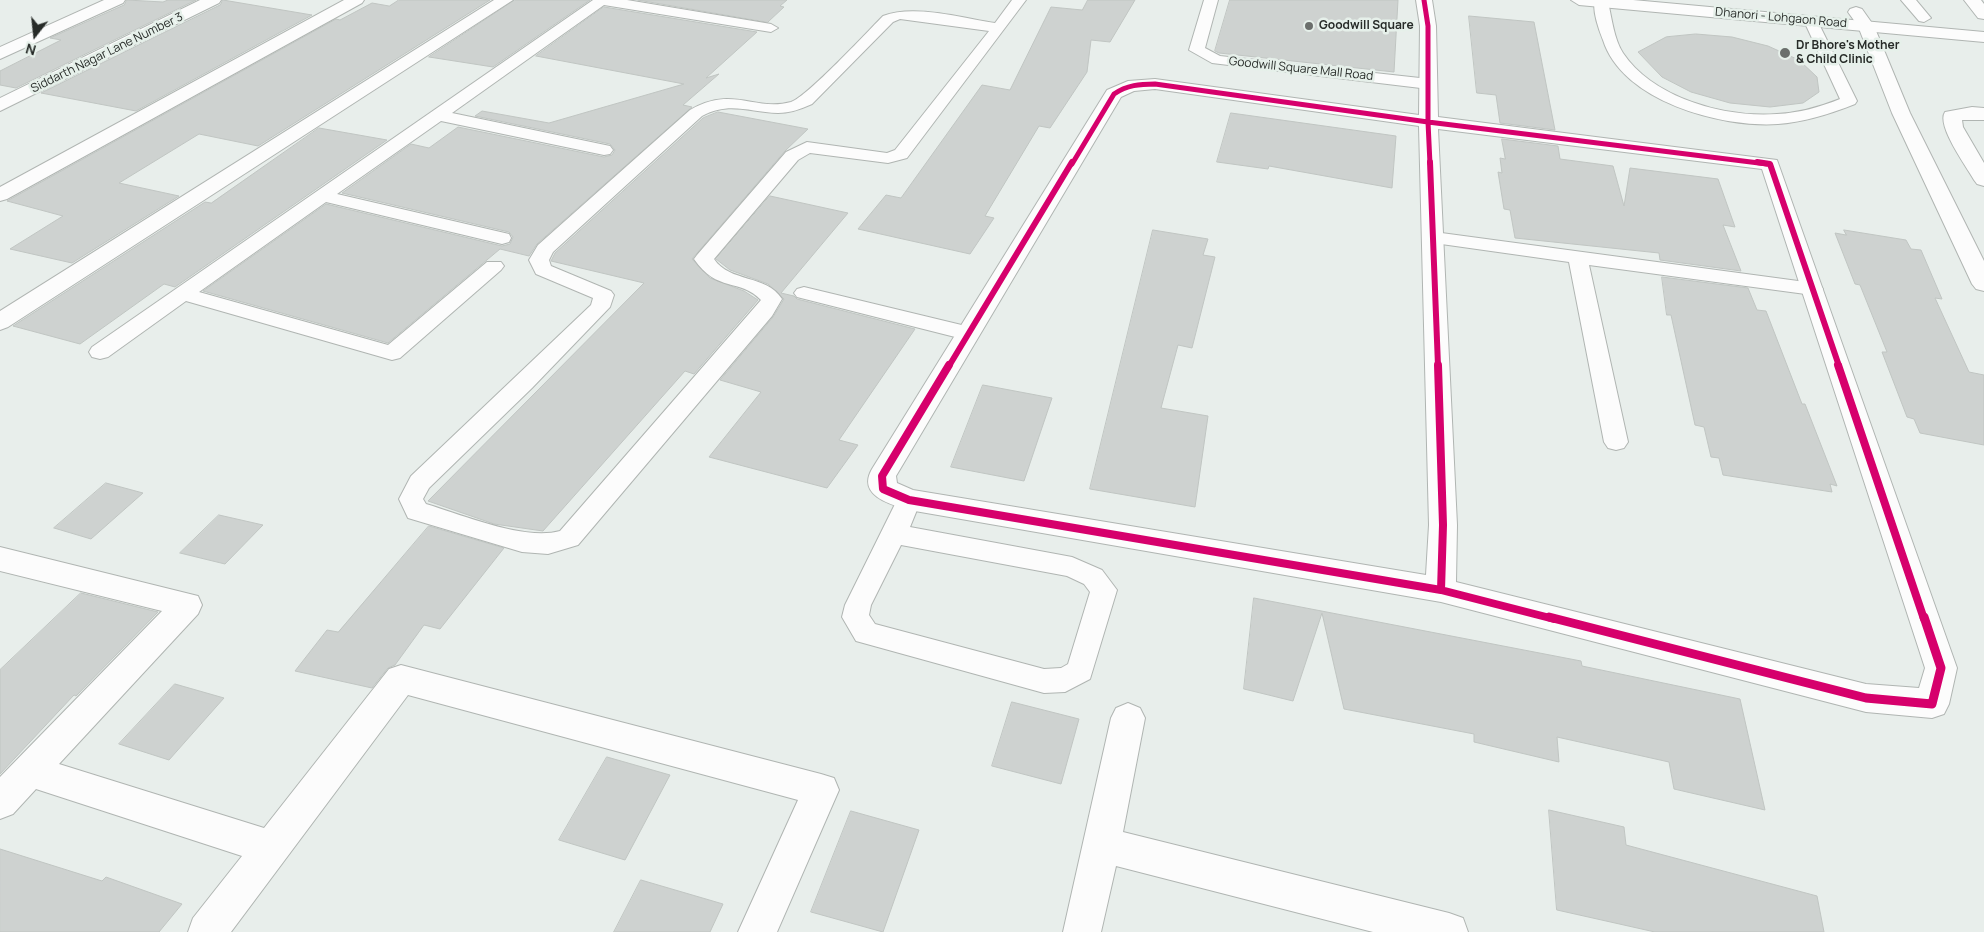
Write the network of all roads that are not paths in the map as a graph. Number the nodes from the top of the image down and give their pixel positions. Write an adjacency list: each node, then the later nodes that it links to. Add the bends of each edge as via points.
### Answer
1 (117, 0): 22 (street)
2 (213, 0): 24 (street, Siddarth Nagar Lane Number 3)
3 (356, 0): 31 (street)
4 (505, 0): 41 (street)
5 (602, 0): 19 (lane); 26 (lane)
6 (1019, 0): 20 (lane)
7 (1211, 0): 23 (lane, Goodwill Square Mall Road, via 1197,50 1217,60)
8 (1424, 0): 23 (street, via 1428,26)
9 (1579, 0): 13 (street, Dhanori - Lohgaon Road)
10 (1724, 0): 16 (street, Dhanori - Lohgaon Road)
11 (1908, 0): 15 (lane)
12 (1972, 0): 14 (street)
13 (1601, 2): 17 (street, Dhanori - Lohgaon Road); 17 (lane, via 1614,50 1643,84 1712,111 1753,119 1781,119 1823,112 1849,101)
14 (1984, 14)
15 (1924, 18): 16 (street, Dhanori - Lohgaon Road); 18 (street, Dhanori - Lohgaon Road)
16 (1861, 19): 17 (street, Dhanori - Lohgaon Road); 21 (street, Dhanori - Lohgaon Road); 29 (street)
17 (1811, 21)
18 (1984, 24)
19 (771, 28)
20 (999, 28): 20 (lane, via 898,15 888,19 799,106 787,108 727,101 706,104 546,249 539,260 542,270 604,295 600,307 420,482 411,499 417,511 522,542 548,544 569,538 766,311 772,299 766,291 716,274 704,258 792,156 806,147 888,158 901,154)
21 (1984, 37)
22 (0, 54)
23 (1428, 84): 27 (street)
24 (0, 105)
25 (1984, 114): 30 (street, via 1952,116 1953,127)
26 (437, 116): 28 (lane); 32 (lane)
27 (1428, 122): 34 (street); 38 (street, via 1770,164); 42 (street, via 1155,84 1124,87 1114,94)
28 (604, 150)
29 (1922, 158): 30 (street); 37 (street)
30 (1981, 170)
31 (0, 195)
32 (323, 196): 33 (lane); 40 (lane)
33 (502, 238)
34 (1434, 238): 35 (lane); 48 (street, via 1443,525)
35 (1578, 258): 38 (lane); 44 (lane)
36 (494, 266): 40 (lane, via 392,354)
37 (1984, 284)
38 (1813, 289): 48 (street, via 1941,668 1932,704 1866,698)
39 (804, 293): 42 (lane)
40 (183, 294): 43 (lane)
41 (0, 322)
42 (967, 333): 45 (street, via 882,476 883,489)
43 (100, 352)
44 (1616, 442)
45 (909, 500): 46 (lane); 48 (street)
46 (894, 534): 46 (lane, via 858,605 855,617 866,633 1044,681 1065,680 1080,671 1104,590 1093,577 1072,567)
47 (0, 559): 50 (street, via 187,605)
48 (1441, 590)
49 (1128, 718): 52 (street)
50 (30, 771): 51 (street); 53 (street)
51 (0, 802)
52 (1102, 845): 56 (street); 57 (street)
53 (272, 848): 54 (street); 55 (street, via 401,679 821,790)
54 (207, 932)
55 (757, 932)
56 (1082, 932)
57 (1449, 932)

